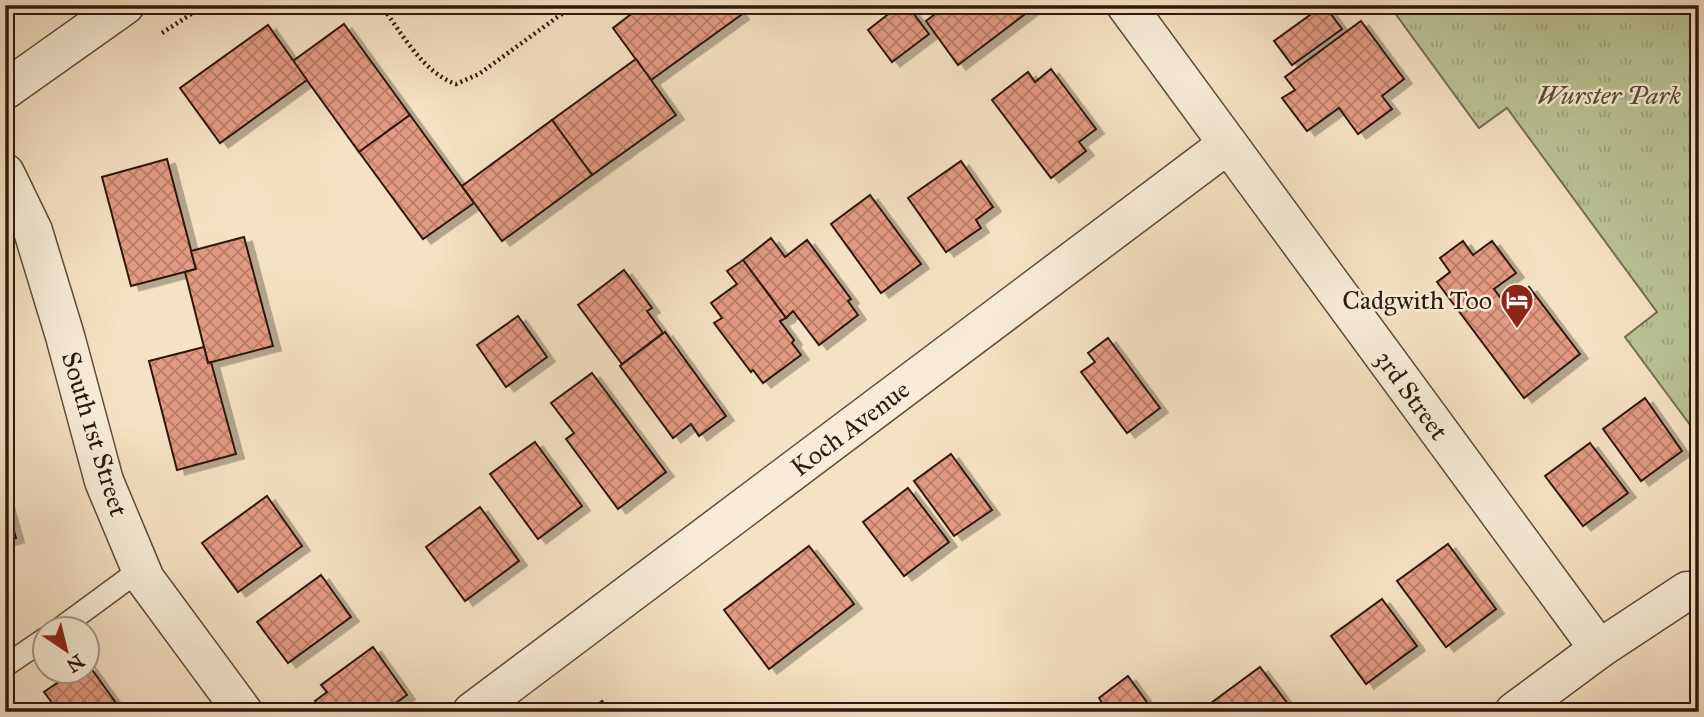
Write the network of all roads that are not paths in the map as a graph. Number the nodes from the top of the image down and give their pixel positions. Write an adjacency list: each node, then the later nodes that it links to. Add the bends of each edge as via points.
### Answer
1 (125, 5): 3 (street)
2 (1126, 5): 4 (street, 3rd Street)
3 (5, 90)
4 (1228, 144): 10 (street, 3rd Street); 13 (street, Koch Avenue)
5 (5, 173): 6 (street, South 1st Street, via 33,231 104,481)
6 (141, 569): 8 (lane); 12 (street, South 1st Street)
7 (1699, 591): 10 (street, via 1686,591)
8 (76, 616)
9 (32, 648): 11 (lane)
10 (1600, 649): 14 (street)
11 (5, 666)
12 (243, 712)
13 (472, 712)
14 (1514, 712)

